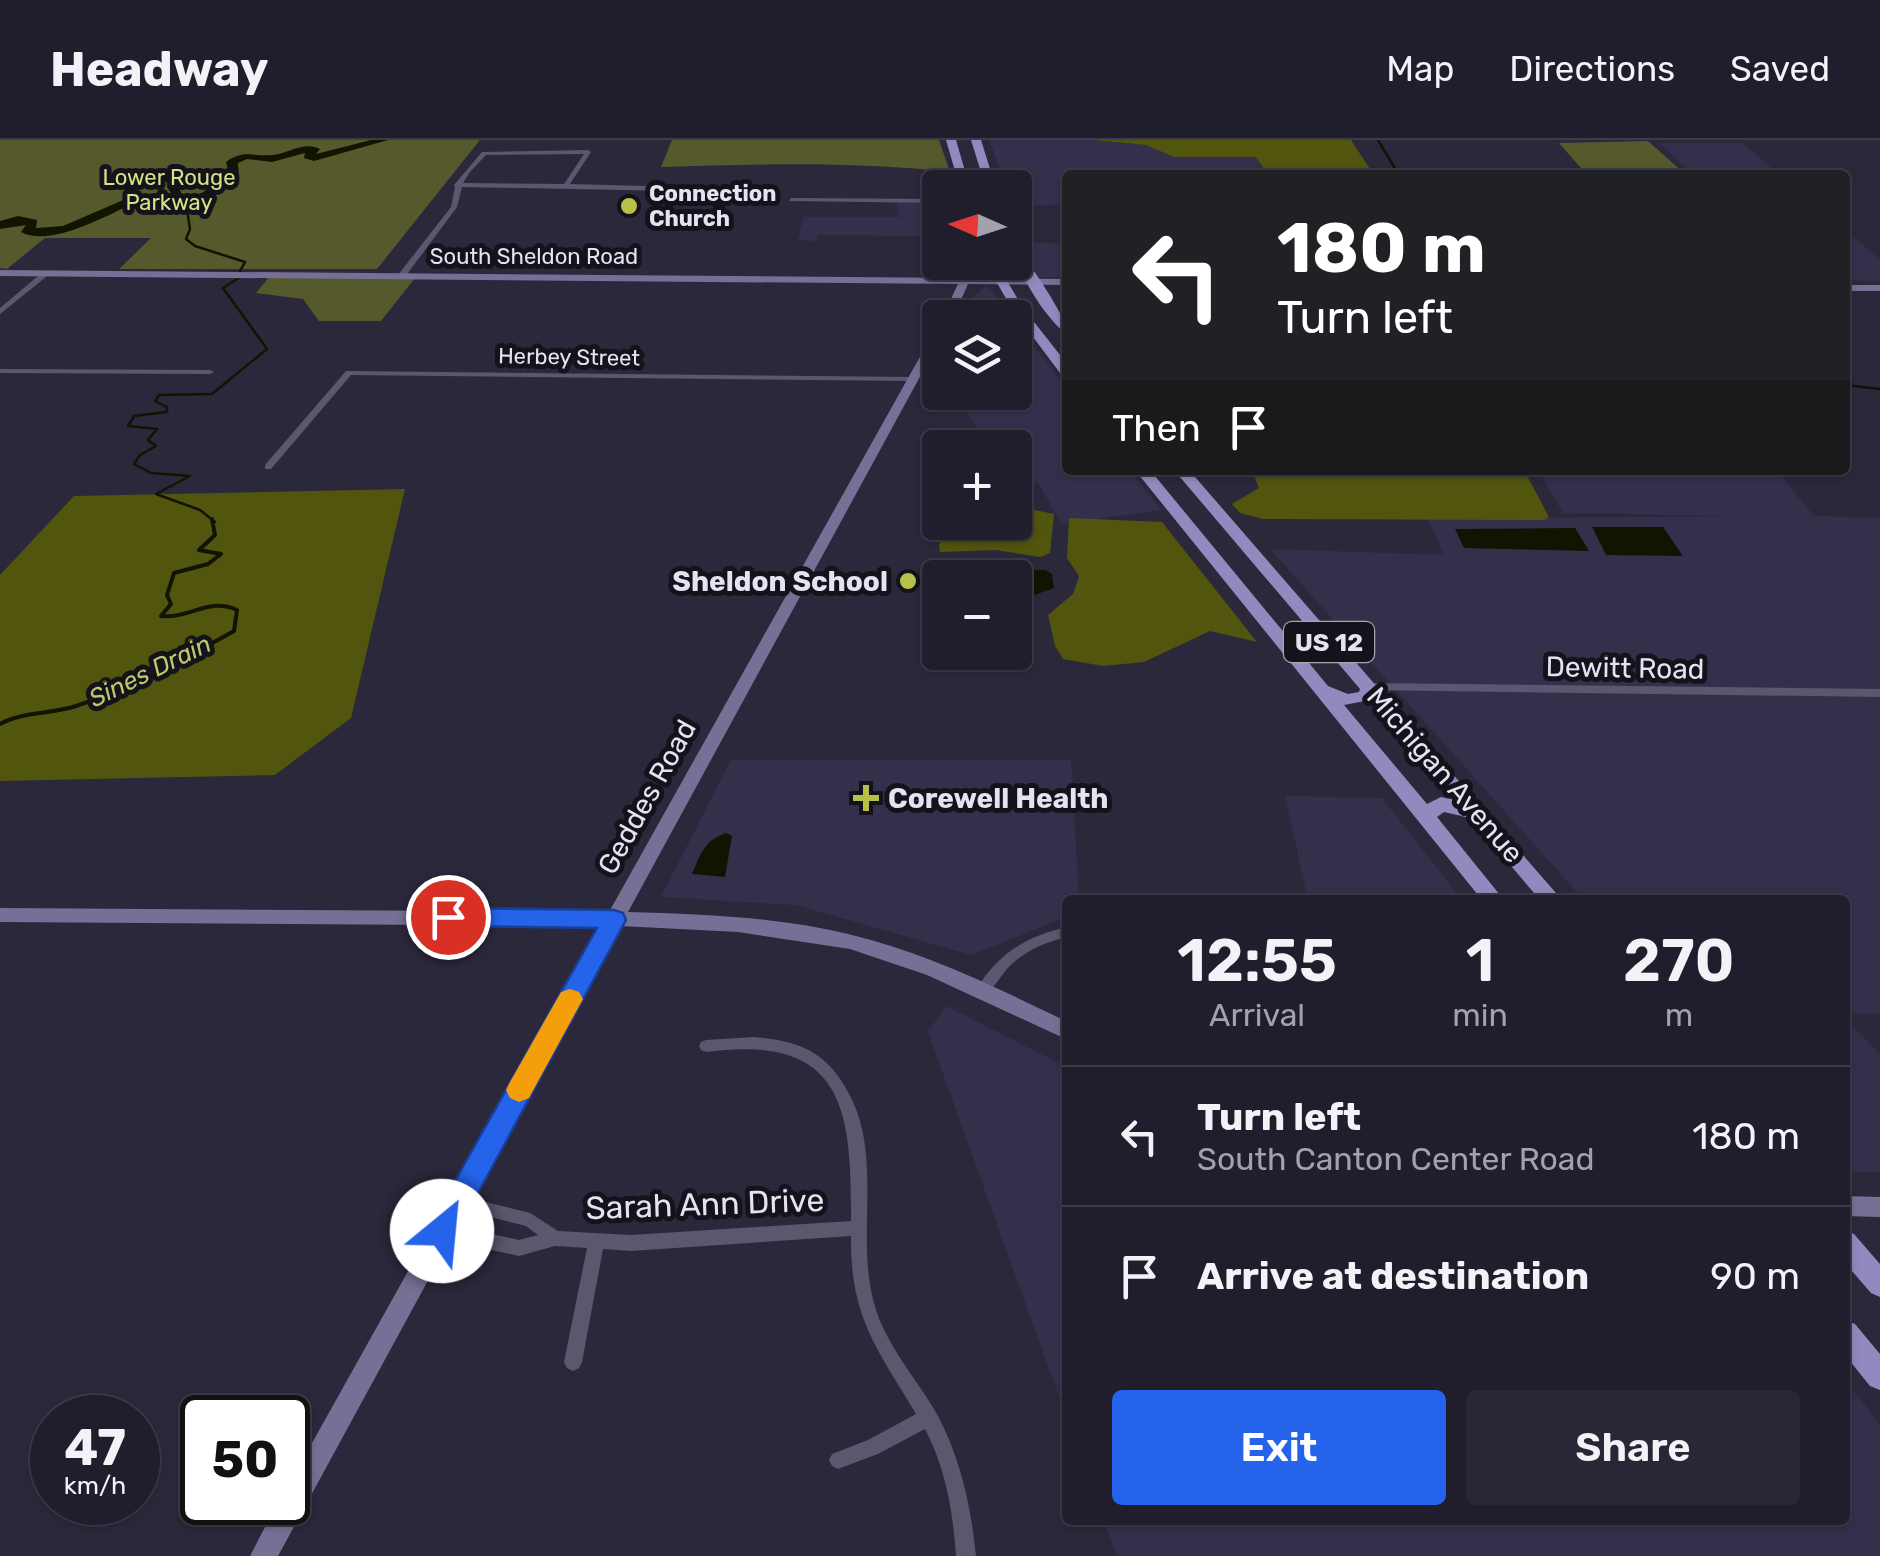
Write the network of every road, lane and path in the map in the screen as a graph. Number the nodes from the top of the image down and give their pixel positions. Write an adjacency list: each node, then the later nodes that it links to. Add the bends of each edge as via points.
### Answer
1 (951, 140): 3 (main road)
2 (976, 140): 4 (main road)
3 (961, 170)
4 (985, 170)
5 (457, 185): 6 (street); 6 (street, via 484,153 588,152); 12 (street, via 454,207)
6 (566, 186): 7 (street)
7 (725, 190)
8 (791, 200): 9 (street)
9 (922, 202)
10 (0, 273): 11 (main road, South Sheldon Road)
11 (47, 273): 12 (main road, South Sheldon Road); 21 (street)
12 (402, 275): 13 (main road, South Sheldon Road)
13 (922, 280)
14 (966, 280): 15 (main road, South Sheldon Road); 20 (main road)
15 (1000, 281): 16 (main road, South Sheldon Road); 23 (main road)
16 (1032, 282): 17 (main road, South Sheldon Road); 22 (main road)
17 (1062, 282)
18 (1850, 288): 19 (main road)
19 (1880, 288)
20 (956, 300)
21 (0, 312)
22 (1062, 323)
23 (1061, 360)
24 (922, 362): 27 (main road, Geddes Road)
25 (0, 371): 26 (street)
26 (210, 372)
27 (912, 379): 28 (street, Herbey Street, via 349,373); 39 (main road, Geddes Road)
28 (268, 467)
29 (1146, 475): 32 (main road, Michigan Avenue / US 12)
30 (1185, 475): 31 (main road, Michigan Avenue / US 12)
31 (1370, 688): 32 (main road, via 1361,699 1346,700); 33 (street, Dewitt Road); 34 (main road, Michigan Avenue / US 12)
32 (1322, 689): 35 (main road, Michigan Avenue / US 12)
33 (1880, 694)
34 (1477, 813): 35 (main road, via 1441,804); 37 (main road, Michigan Avenue / US 12)
35 (1425, 814): 36 (main road, Michigan Avenue / US 12)
36 (1490, 895)
37 (1548, 895)
38 (0, 915): 39 (main road)
39 (614, 920): 41 (main road, via 715,922 809,934 893,954); 44 (main road, Geddes Road)
40 (1062, 934): 41 (street, via 1018,950)
41 (983, 990): 42 (main road)
42 (1062, 1029)
43 (706, 1046): 47 (street, via 787,1048 813,1059 837,1085 860,1163)
44 (458, 1202): 48 (main road, Geddes Road); 49 (street, Sarah Ann Drive, via 530,1220)
45 (1850, 1206): 46 (main road)
46 (1880, 1207)
47 (858, 1228): 50 (street, Sarah Ann Drive); 56 (street, via 870,1318)
48 (442, 1231): 49 (street, Sarah Ann Drive, via 520,1248); 58 (main road, Geddes Road)
49 (554, 1238): 50 (street, Sarah Ann Drive)
50 (596, 1242): 54 (street)
51 (1850, 1249): 52 (main road)
52 (1880, 1284)
53 (1850, 1340): 55 (main road)
54 (573, 1362)
55 (1880, 1376)
56 (928, 1417): 57 (street); 59 (street, via 953,1473)
57 (838, 1460)
58 (265, 1554)
59 (966, 1556)

